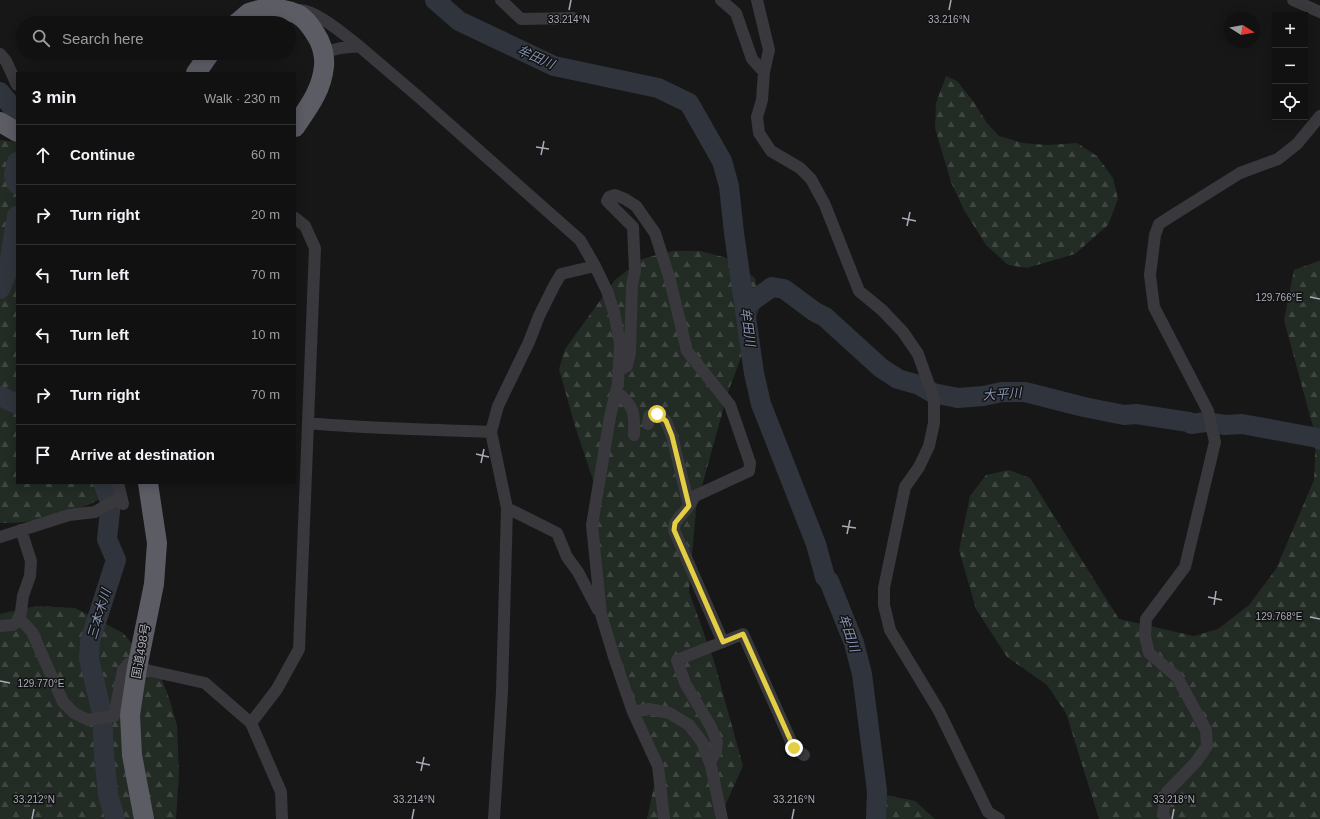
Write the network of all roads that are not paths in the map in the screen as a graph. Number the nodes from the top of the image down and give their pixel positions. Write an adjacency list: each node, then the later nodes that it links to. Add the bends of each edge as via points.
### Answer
1 (501, 0): 8 (street, via 521,19)
2 (721, 0): 14 (street, via 736,13 752,59)
3 (757, 0): 14 (street, via 769,50)
4 (1294, 0): 6 (street)
5 (287, 11): 7 (highway, via 261,10); 9 (street, via 301,9 312,13); 10 (highway, via 298,15 313,29)
6 (1320, 12)
7 (246, 16)
8 (574, 18)
9 (359, 46): 10 (street); 21 (street, via 580,240)
10 (324, 52): 18 (highway, via 320,84)
11 (0, 54): 15 (street)
12 (205, 60): 13 (highway)
13 (197, 72)
14 (764, 72): 43 (street, via 762,100 757,117 759,133 771,151 800,168 811,179 825,205 859,291 903,332 918,354 934,399 934,423 929,446 905,488 884,588 884,605 890,630 939,711)
15 (16, 83)
16 (1320, 116): 50 (street, via 1297,144 1278,159 1240,173 1159,224 1155,235 1150,275 1154,307 1208,411 1215,442 1185,567 1146,619 1145,636 1149,653 1177,677 1206,730 1207,746 1196,762 1167,792 1163,812)
17 (0, 122): 19 (highway)
18 (296, 125)
19 (16, 131)
20 (296, 219): 24 (street, via 305,226 315,248)
21 (595, 266): 22 (street, via 614,312 620,343); 26 (street, via 561,274 498,406)
22 (618, 371): 23 (street); 30 (street, via 627,366 630,353 632,285 635,271 633,227 607,201 615,195 636,206 655,233 670,280 687,351 730,405 750,463 749,471 695,496)
23 (616, 391): 27 (street, via 628,402 634,413); 34 (street, via 592,525)
24 (308, 423): 26 (street); 40 (street, via 299,649 277,689)
25 (648, 424): 30 (street, via 650,416 657,414 666,421)
26 (491, 432): 31 (street)
27 (634, 435)
28 (118, 484): 32 (street, via 122,500 95,512 69,515)
29 (148, 484): 38 (highway, 国道498号, via 157,543 154,584)
30 (689, 506): 37 (street, via 675,523 674,530)
31 (507, 508): 34 (street, via 557,533 566,557 578,572); 46 (street, via 502,692)
32 (21, 530): 33 (street); 35 (street, via 31,561)
33 (0, 537)
34 (601, 614): 39 (street)
35 (20, 619): 36 (street, via 13,625); 38 (street, via 32,632 63,702 74,714 88,720 114,716 123,670 128,664)
36 (0, 626)
37 (723, 642): 41 (street, via 743,634 794,748); 42 (street, via 677,660 685,683 712,727 717,742 716,752)
38 (138, 664): 40 (street, via 205,683); 44 (highway, 国道498号, via 130,715 132,755)
39 (632, 712): 42 (street, via 648,709 669,713 689,725 702,742); 47 (street, via 658,766)
40 (251, 723): 45 (street, via 281,792)
41 (804, 755)
42 (710, 762): 48 (street)
43 (985, 816): 49 (street)
44 (144, 819)
45 (282, 819)
46 (494, 819)
47 (664, 819)
48 (722, 819)
49 (999, 819)
50 (1165, 819)

